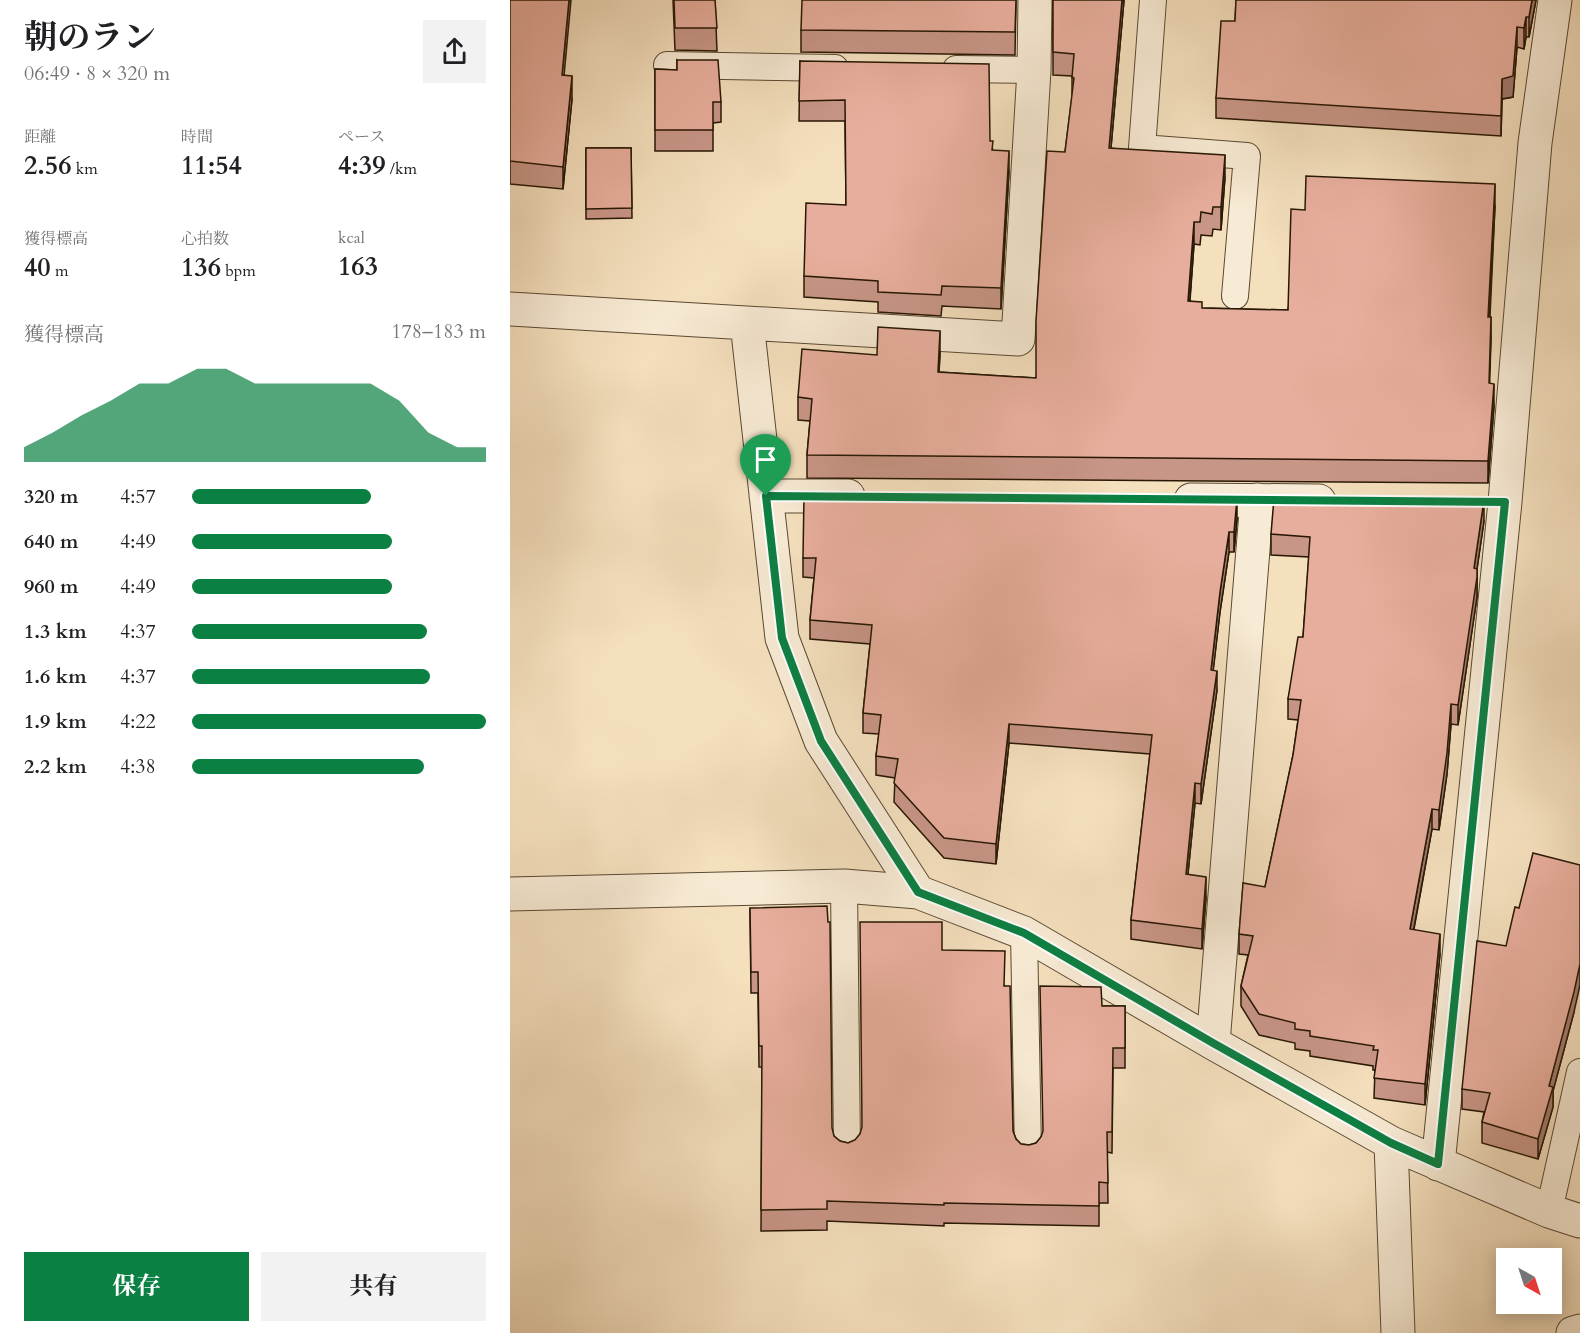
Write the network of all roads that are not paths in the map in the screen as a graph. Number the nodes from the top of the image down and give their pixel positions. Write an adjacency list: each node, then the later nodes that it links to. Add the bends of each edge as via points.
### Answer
1 (1035, 0): 7 (street)
2 (1153, 0): 8 (lane, via 1142,148 1247,156)
3 (1555, 0): 25 (street, via 1493,502)
4 (667, 65): 5 (lane)
5 (857, 68)
6 (928, 69): 7 (lane)
7 (1034, 70): 10 (street, via 1018,339)
8 (1235, 296)
9 (510, 309): 10 (street)
10 (747, 323): 11 (street)
11 (766, 496): 12 (street); 17 (street, via 782,638 821,741)
12 (874, 497)
13 (1161, 499): 14 (street)
14 (1257, 500): 15 (street); 20 (street)
15 (1351, 501)
16 (844, 886): 17 (street); 18 (street); 23 (lane)
17 (918, 892): 19 (street)
18 (510, 894)
19 (1024, 933): 20 (street); 24 (lane)
20 (1213, 1043): 22 (street)
21 (1580, 1072): 26 (lane)
22 (1391, 1143): 25 (street); 29 (street)
23 (847, 1148)
24 (1029, 1151)
25 (1438, 1164): 26 (street)
26 (1549, 1211): 27 (street)
27 (1580, 1221)
28 (1580, 1331): 30 (street)
29 (1398, 1333)
30 (1573, 1333)

